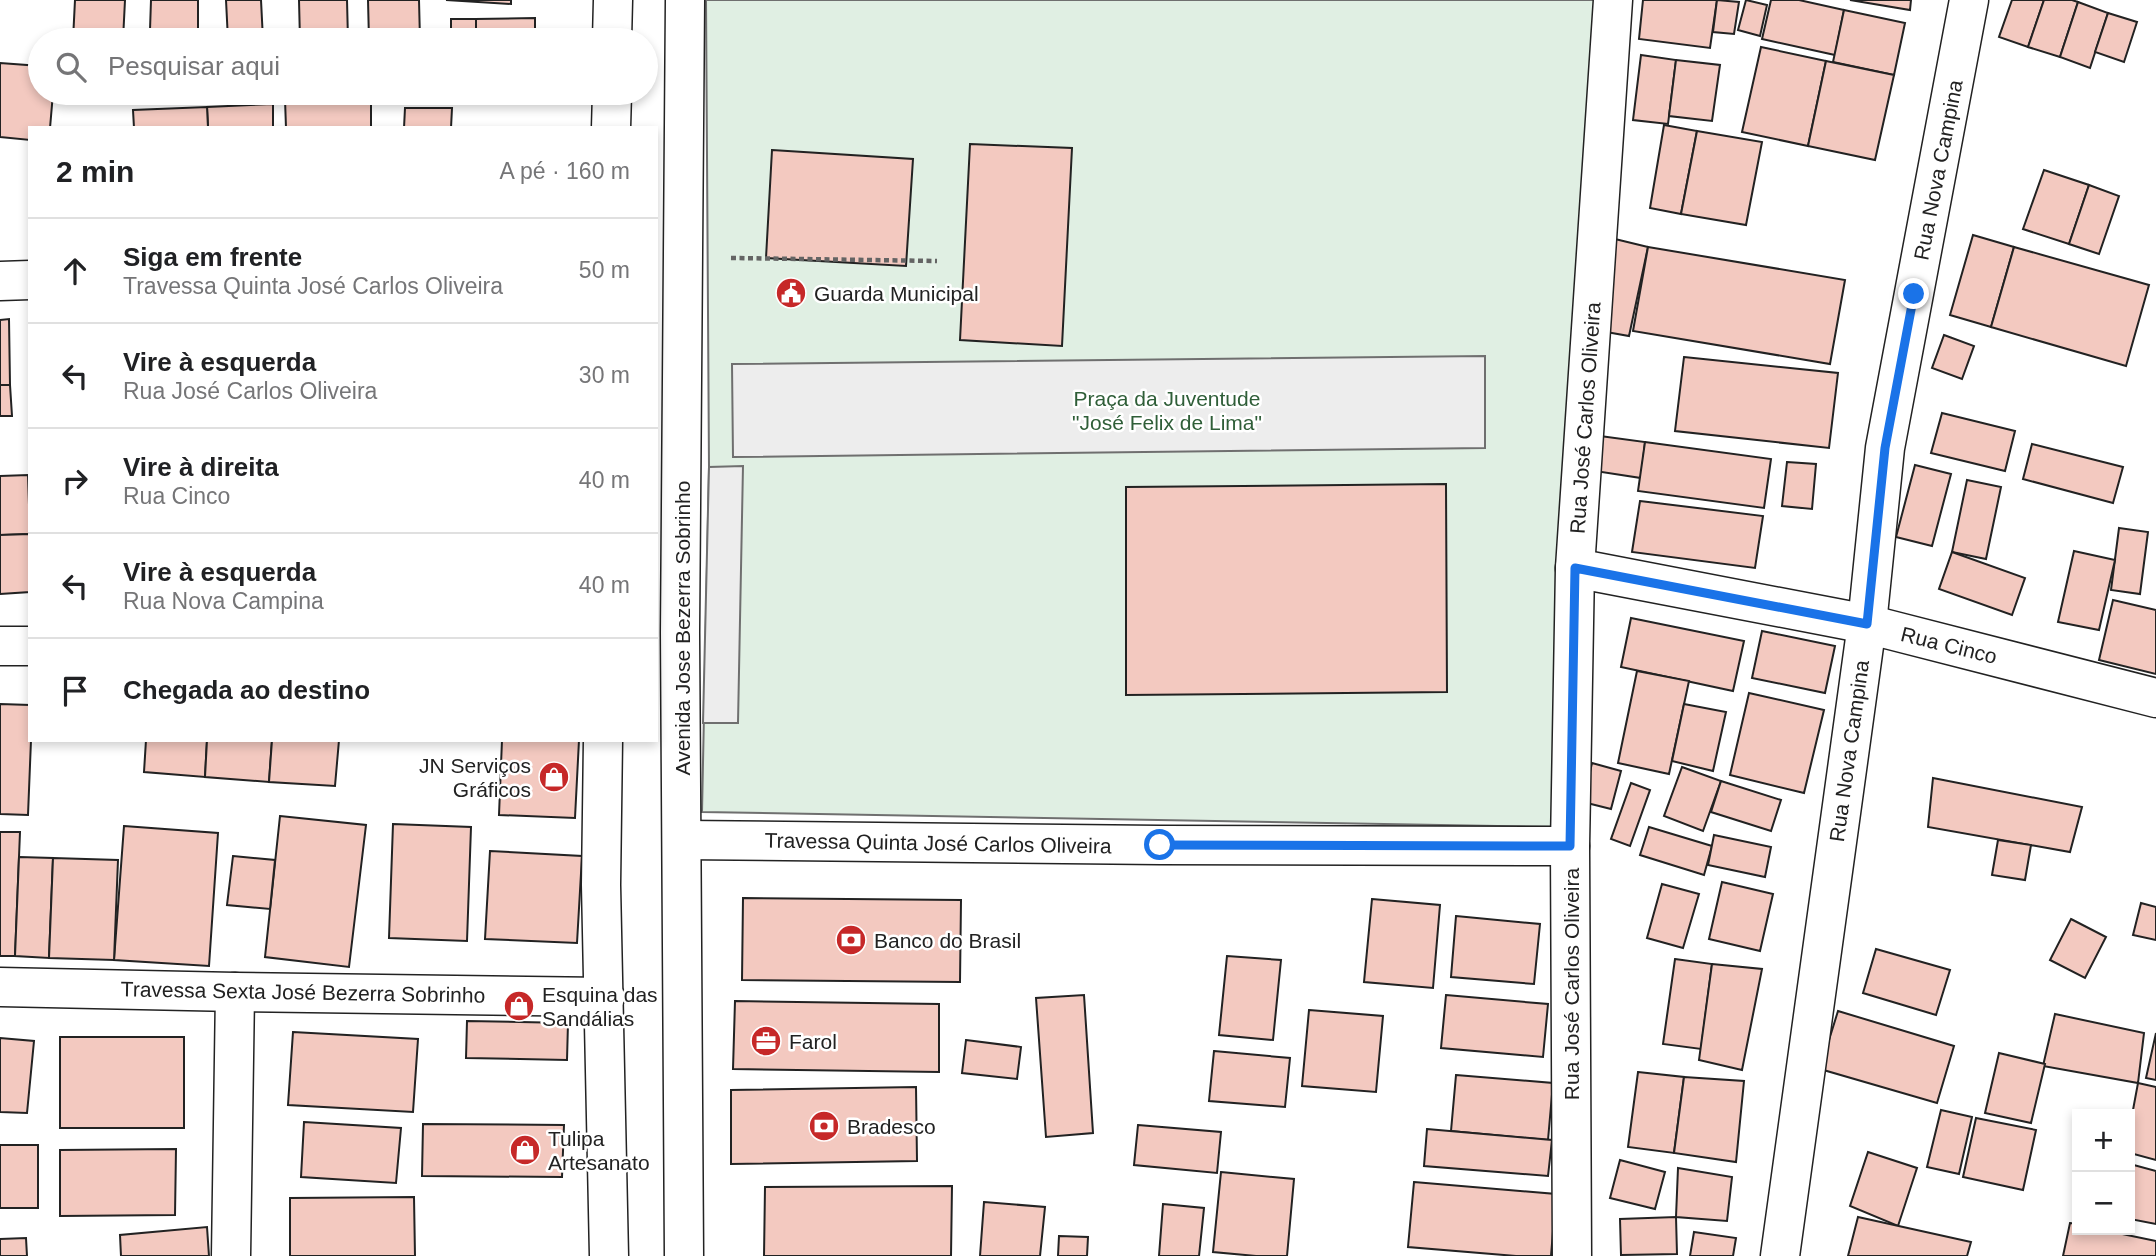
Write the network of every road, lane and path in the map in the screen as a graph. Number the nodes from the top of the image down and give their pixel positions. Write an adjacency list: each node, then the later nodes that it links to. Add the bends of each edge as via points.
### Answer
1 (612, 0): 5 (street)
2 (685, 0): 8 (street, Avenida Jose Bezerra Sobrinho)
3 (1613, 0): 12 (street, Rua José Carlos Oliveira)
4 (1969, 0): 13 (street, Rua Nova Campina, via 1885,448)
5 (612, 28)
6 (611, 105): 7 (street)
7 (611, 126)
8 (684, 257): 9 (path); 14 (street, Avenida Jose Bezerra Sobrinho)
9 (937, 261)
10 (28, 280): 11 (street)
11 (0, 281)
12 (1575, 568): 13 (street, Rua Cinco); 20 (street, Rua José Carlos Oliveira)
13 (1867, 624): 17 (street, Rua Cinco); 28 (street, Rua Nova Campina)
14 (668, 633): 19 (street, Avenida Jose Bezerra Sobrinho)
15 (0, 646): 16 (street)
16 (28, 646)
17 (2156, 698)
18 (603, 742): 23 (street)
19 (683, 840): 20 (street, Travessa Quinta José Carlos Oliveira); 26 (street, Avenida Jose Bezerra Sobrinho)
20 (1570, 846): 27 (street, Rua José Carlos Oliveira)
21 (0, 987): 22 (street, Travessa Sexta José Bezerra Sobrinho)
22 (235, 992): 23 (street, Travessa Sexta José Bezerra Sobrinho); 24 (street)
23 (605, 997): 25 (street)
24 (231, 1256)
25 (609, 1256)
26 (684, 1256)
27 (1572, 1256)
28 (1780, 1256)

